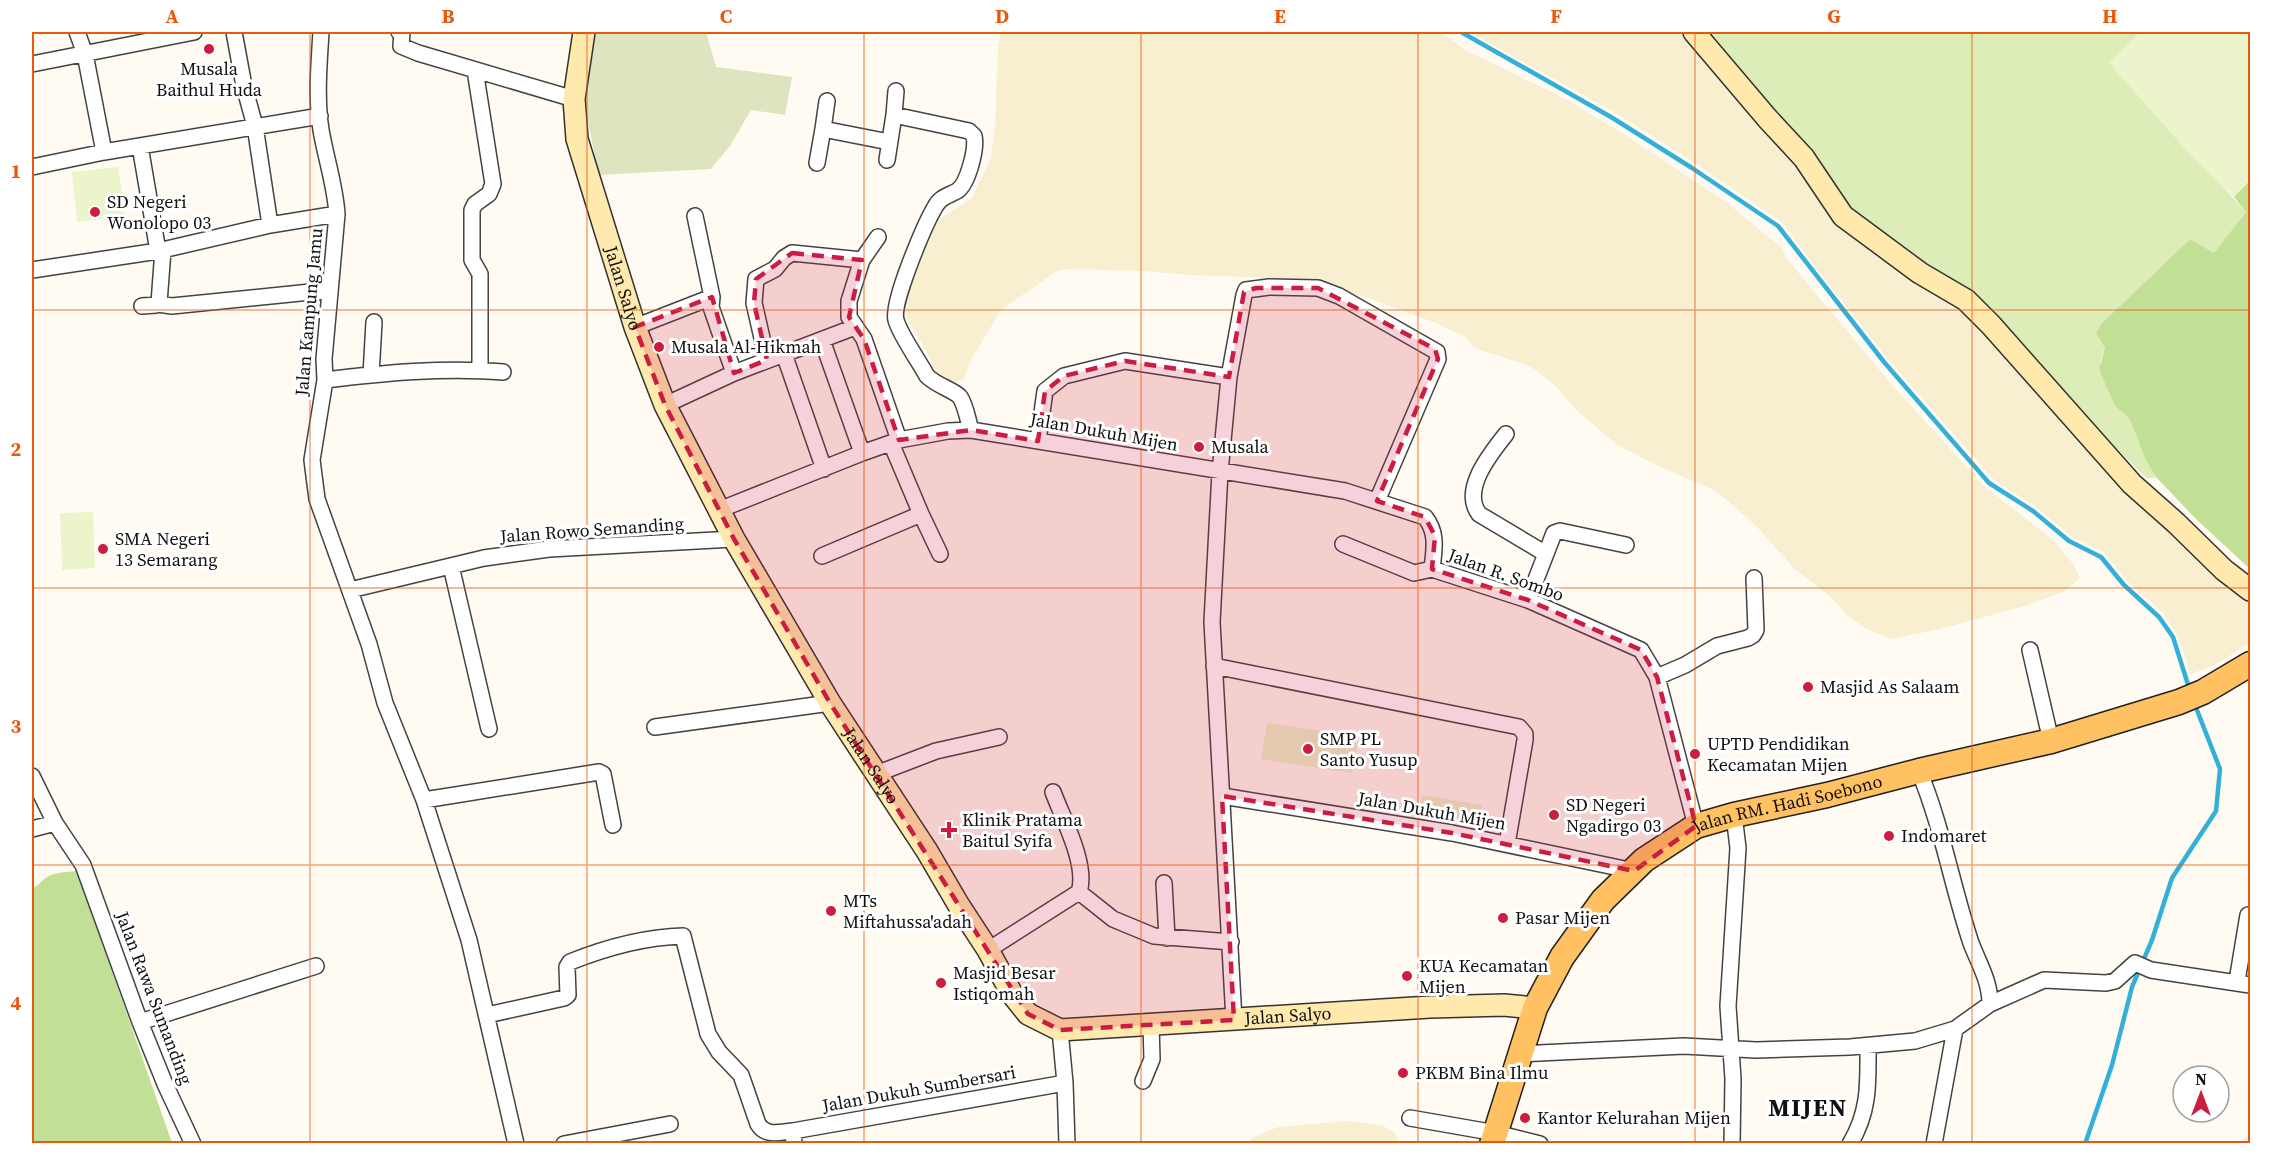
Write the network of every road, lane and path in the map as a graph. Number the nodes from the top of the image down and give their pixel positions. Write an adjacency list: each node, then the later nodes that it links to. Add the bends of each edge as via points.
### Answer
1 (77, 32): 8 (street)
2 (194, 32): 8 (street)
3 (234, 32): 16 (street)
4 (321, 32): 15 (street, Jalan Kampung Jamu)
5 (401, 32): 10 (street, via 402,46)
6 (584, 32): 12 (street, Jalan Salyo)
7 (1694, 32): 68 (street, via 1804,158 1843,216 1920,273 1966,300 2132,484)
8 (86, 54): 9 (street); 20 (street)
9 (32, 64)
10 (475, 70): 12 (street); 41 (street, via 493,183 489,194 475,204 471,219 472,260 480,274)
11 (896, 91): 14 (street)
12 (574, 99): 36 (street, Jalan Salyo, via 578,139)
13 (827, 100): 17 (street)
14 (894, 115): 18 (street); 48 (street, via 974,135 976,145 964,184 935,206 895,312 897,323 927,376 960,398)
15 (320, 116): 16 (street); 24 (street, Jalan Kampung Jamu)
16 (255, 126): 19 (street); 26 (street)
17 (823, 129): 18 (street); 22 (street)
18 (889, 142): 21 (street)
19 (140, 146): 20 (street); 28 (street)
20 (104, 152): 23 (street)
21 (887, 160)
22 (817, 163)
23 (32, 167)
24 (337, 214): 26 (street); 31 (street, Jalan Kampung Jamu)
25 (695, 216): 32 (street)
26 (270, 225): 28 (street)
27 (878, 237): 29 (street)
28 (160, 251): 30 (street); 33 (street)
29 (862, 260): 37 (street, via 849,301 849,317); 40 (street, via 792,253 775,269 756,279 754,303)
30 (32, 270)
31 (330, 290): 33 (street); 46 (street, Jalan Kampung Jamu)
32 (712, 297): 36 (street); 43 (street, via 711,307)
33 (165, 305): 34 (street)
34 (142, 306)
35 (374, 322): 44 (street)
36 (635, 327): 47 (street, Jalan Salyo)
37 (855, 327): 38 (street); 51 (street, via 864,339)
38 (822, 340): 39 (street); 52 (street)
39 (784, 354): 40 (street); 53 (street)
40 (767, 360): 43 (street)
41 (480, 370): 42 (street); 44 (street)
42 (503, 372)
43 (734, 374): 47 (street)
44 (371, 375): 46 (street)
45 (1229, 377): 50 (street, via 1125,362 1064,376 1046,391); 54 (street); 55 (street, via 1244,295 1246,290 1256,288 1318,288 1437,352)
46 (325, 380): 67 (street, Jalan Kampung Jamu, via 312,460 317,499)
47 (665, 405): 56 (street, Jalan Salyo)
48 (971, 430): 50 (street, Jalan Dukuh Mijen); 51 (street, Jalan Dukuh Mijen)
49 (1506, 434): 62 (street, via 1484,463 1472,499 1474,507 1479,514)
50 (1038, 441): 54 (street, Jalan Dukuh Mijen)
51 (895, 442): 52 (street, Jalan Dukuh Mijen); 57 (street)
52 (862, 453): 53 (street, Jalan Dukuh Mijen)
53 (824, 470): 56 (street, Jalan Dukuh Mijen)
54 (1220, 472): 55 (street, Jalan R. Sombo, via 1345,491); 71 (street, via 1212,622)
55 (1377, 501): 65 (street, Jalan R. Sombo, via 1425,517 1432,525)
56 (718, 510): 58 (street, Jalan Salyo)
57 (921, 514): 61 (street); 63 (street)
58 (734, 539): 64 (street, Jalan Rowo Semanding, via 549,549); 74 (street, Jalan Salyo)
59 (1343, 544): 65 (street, via 1414,573)
60 (1626, 545): 62 (street, via 1560,531 1554,533)
61 (940, 554)
62 (1546, 554): 69 (street)
63 (822, 556)
64 (451, 566): 67 (street, Jalan Rowo Semanding); 76 (street)
65 (1432, 569): 69 (street, Jalan R. Sombo)
66 (1754, 578): 73 (street, via 1753,635 1717,646)
67 (350, 590): 84 (street, Jalan Kampung Jamu, via 385,703)
68 (2250, 590)
69 (1528, 600): 73 (street, Jalan R. Sombo, via 1641,650)
70 (2030, 650): 78 (street)
71 (1214, 666): 83 (street); 90 (street, via 1519,727 1525,740)
72 (2249, 670): 78 (main road, Jalan RM. Hadi Soebono, via 2179,702)
73 (1657, 677): 88 (street, Jalan R. Sombo)
74 (830, 703): 75 (street); 80 (street, Jalan Salyo)
75 (655, 727)
76 (489, 729)
77 (999, 737): 80 (street, via 936,751)
78 (2051, 741): 79 (main road, Jalan RM. Hadi Soebono)
79 (1919, 771): 85 (main road, Jalan RM. Hadi Soebono); 100 (street, via 1990,990)
80 (876, 774): 97 (street, Jalan Salyo)
81 (32, 776): 86 (street)
82 (1053, 792): 93 (street, via 1081,867)
83 (1222, 796): 90 (street, Jalan Dukuh Mijen); 96 (street)
84 (424, 800): 87 (street, via 599,772 606,783); 102 (street, Jalan Kampung Jamu, via 469,940)
85 (1734, 815): 88 (main road, Jalan RM. Hadi Soebono); 109 (street, via 1738,848 1728,1006)
86 (55, 823): 89 (street); 104 (street, Jalan Rawa Sumanding, via 83,865)
87 (613, 825)
88 (1696, 826): 91 (main road, Jalan RM. Hadi Soebono, via 1644,860)
89 (32, 829)
90 (1507, 844): 91 (street, Jalan Dukuh Mijen)
91 (1634, 871): 101 (main road, Jalan RM. Hadi Soebono, via 1584,923)
92 (1164, 883): 95 (street)
93 (1079, 892): 95 (street, via 1113,919); 97 (street)
94 (2248, 915): 99 (street)
95 (1167, 938): 96 (street)
96 (1231, 942): 103 (street)
97 (988, 950): 107 (street, Jalan Salyo, via 1028,1014)
98 (316, 966): 104 (street)
99 (2244, 983): 100 (street, via 2151,970 2135,963 2115,981 2100,984 2044,980)
100 (1990, 1004): 106 (street)
101 (1535, 1008): 103 (street, Jalan Salyo, via 1465,1005); 110 (main road, Jalan RM. Hadi Soebono)
102 (487, 1015): 115 (street, Jalan Dukuh Sumbersari, via 564,998 568,995 570,962 635,942 683,936 708,1034 741,1075 762,1130); 118 (street, Jalan Kampung Jamu)
103 (1234, 1020): 105 (street, Jalan Salyo)
104 (140, 1022): 117 (street, Jalan Rawa Sumanding)
105 (1151, 1025): 107 (street, Jalan Salyo); 111 (street, via 1152,1059)
106 (1955, 1029): 108 (street, via 1915,1041); 124 (street)
107 (1060, 1030): 112 (street)
108 (1868, 1046): 109 (street, via 1756,1050); 123 (street, via 1867,1099)
109 (1730, 1047): 110 (street); 122 (street)
110 (1521, 1054): 116 (main road, Jalan RM. Hadi Soebono)
111 (1143, 1081)
112 (1065, 1083): 115 (street, Jalan Dukuh Sumbersari); 120 (street)
113 (1410, 1118): 116 (street)
114 (670, 1124): 119 (street)
115 (794, 1137)
116 (1494, 1138): 121 (street)
117 (193, 1143)
118 (516, 1143)
119 (564, 1143)
120 (1067, 1143)
121 (1540, 1143)
122 (1732, 1143)
123 (1850, 1143)
124 (1934, 1143)

